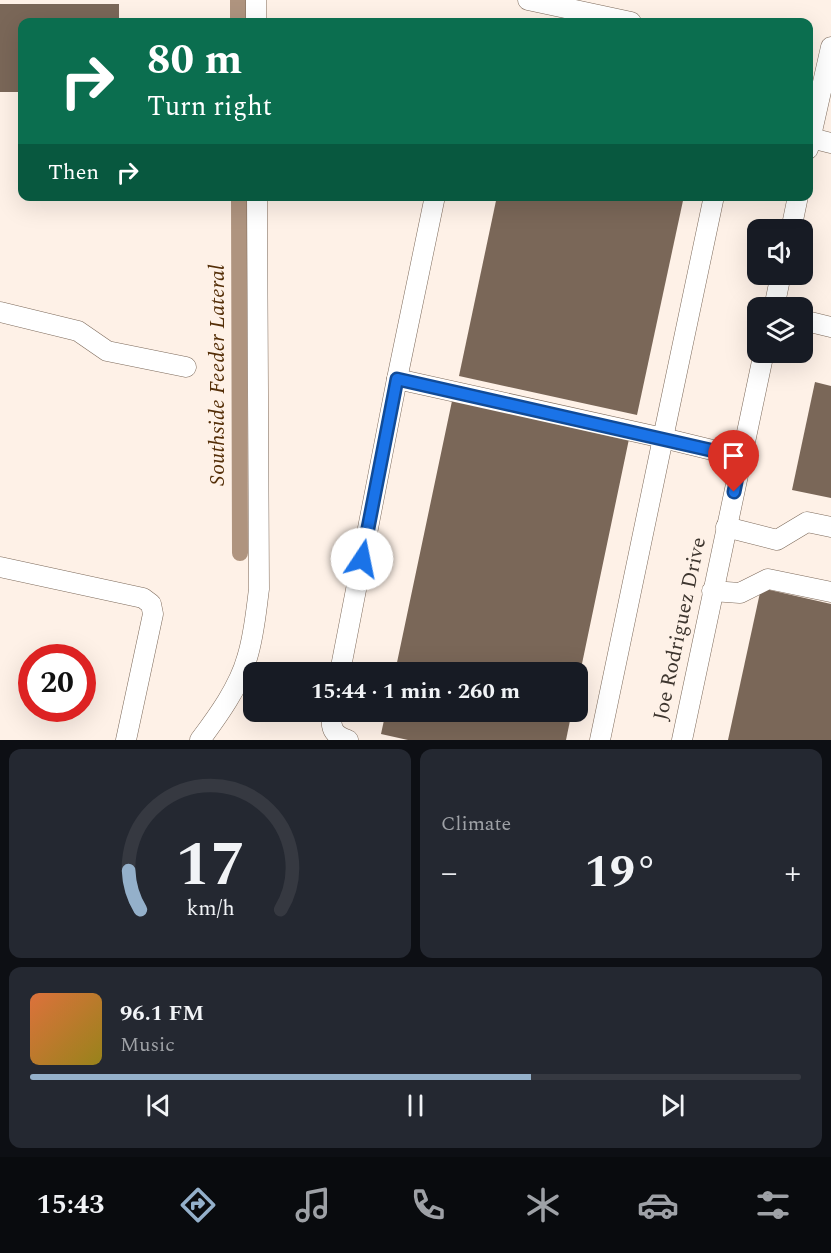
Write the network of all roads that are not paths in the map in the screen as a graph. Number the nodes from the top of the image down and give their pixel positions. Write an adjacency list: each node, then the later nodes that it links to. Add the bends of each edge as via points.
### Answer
1 (256, 0): 3 (street)
2 (528, 0): 4 (street)
3 (256, 18)
4 (613, 18)
5 (822, 58): 6 (street)
6 (815, 89): 7 (street)
7 (813, 111)
8 (831, 143): 9 (street)
9 (813, 144)
10 (257, 201): 31 (street, via 259,589 255,627 247,661)
11 (434, 201): 20 (street)
12 (713, 201): 21 (street)
13 (797, 201): 14 (street)
14 (793, 219)
15 (0, 312): 19 (street, via 78,331 107,351)
16 (813, 323): 17 (street)
17 (831, 327)
18 (762, 363): 22 (street, Joe Rodriguez Drive)
19 (186, 367)
20 (397, 379): 21 (street); 28 (street)
21 (663, 438): 22 (street); 33 (street)
22 (741, 457): 23 (street, Joe Rodriguez Drive)
23 (726, 527): 24 (street, via 777,540 807,522); 26 (street, Joe Rodriguez Drive)
24 (831, 527)
25 (0, 567): 30 (street, via 143,598 151,604 153,614)
26 (712, 591): 27 (street, via 740,594 768,579); 34 (street, Joe Rodriguez Drive)
27 (831, 592)
28 (342, 662)
29 (330, 722): 32 (street, via 333,732)
30 (126, 740)
31 (200, 740)
32 (348, 740)
33 (600, 740)
34 (682, 740)

